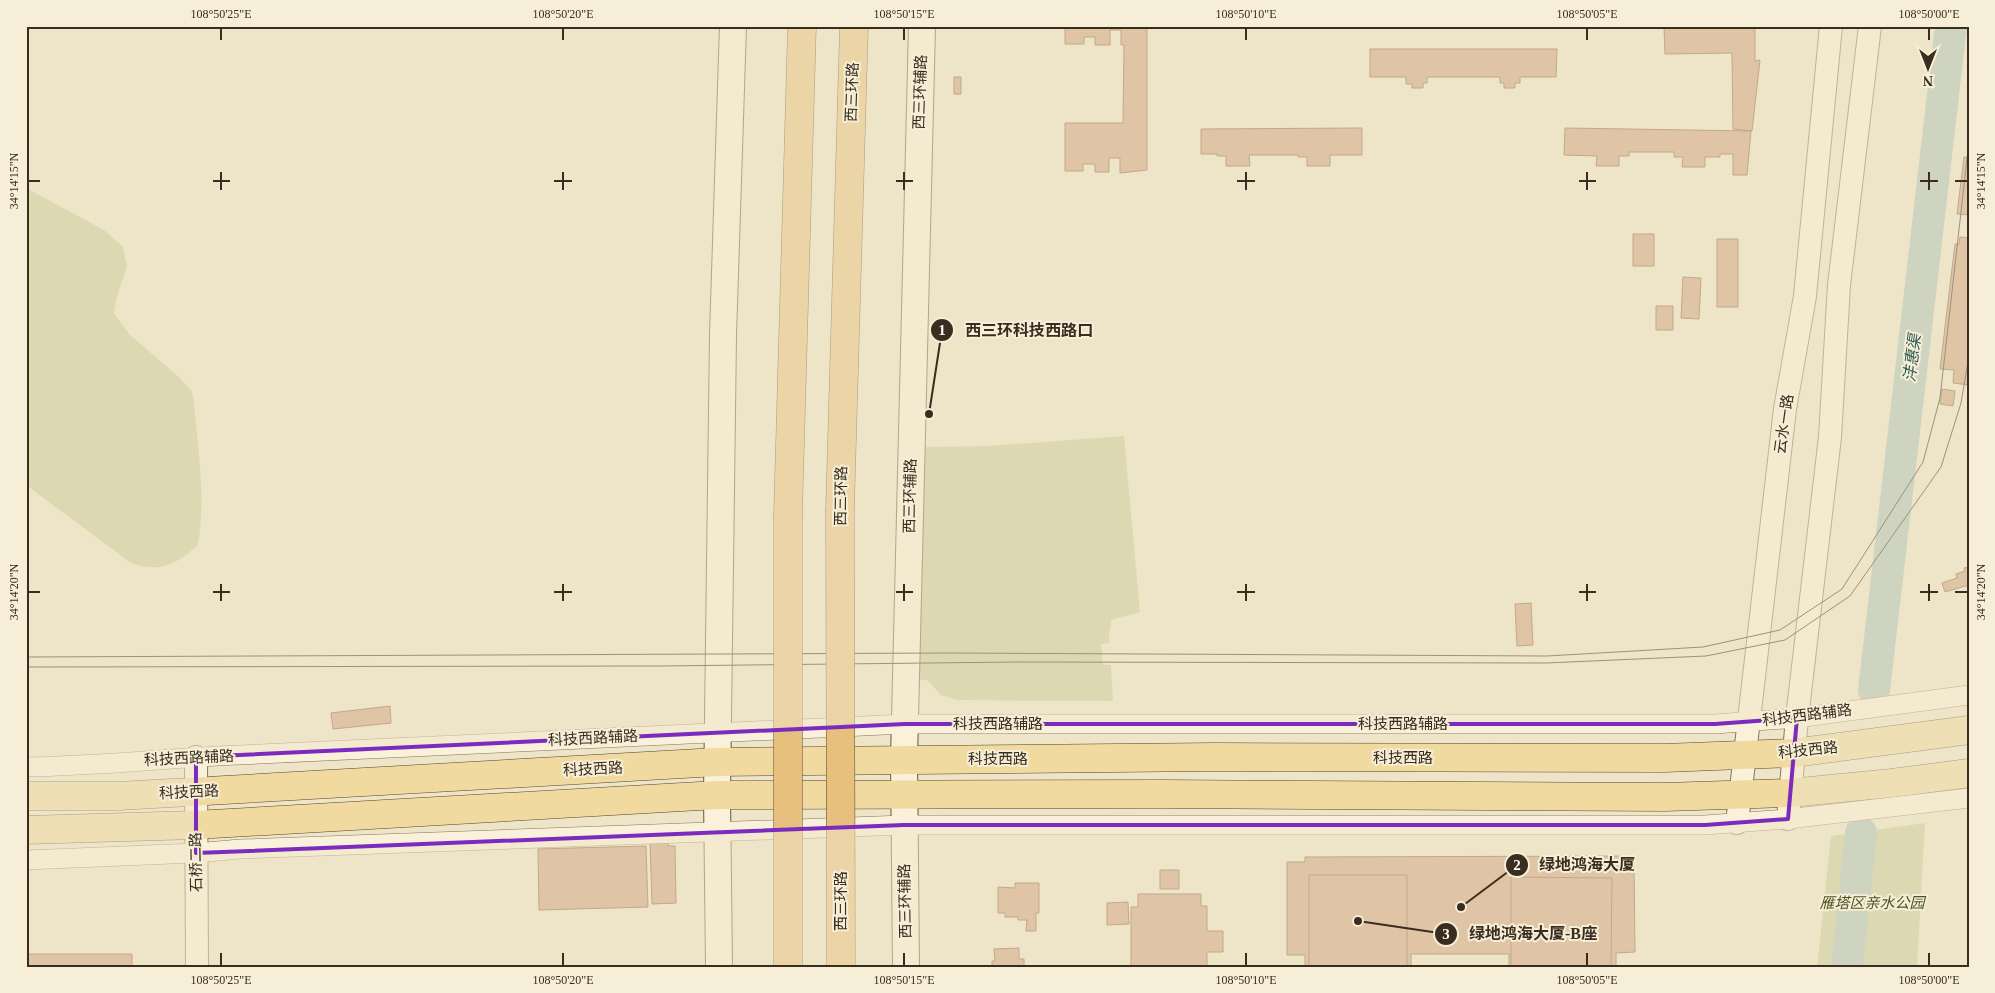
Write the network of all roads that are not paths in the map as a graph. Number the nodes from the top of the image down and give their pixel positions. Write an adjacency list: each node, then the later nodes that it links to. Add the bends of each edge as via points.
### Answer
1 (733, 26): 12 (main road, via 723,334)
2 (802, 26): 36 (highway, bridge, via 788,513)
3 (854, 26): 37 (highway, 西三环路, bridge, via 840,508)
4 (922, 26): 10 (main road, 西三环辅路)
5 (1831, 26): 9 (street, 云水一路, via 1805,296 1785,408)
6 (1870, 26): 8 (street, via 1839,285 1830,437)
7 (1969, 695): 8 (street, 科技西路辅路)
8 (1797, 718): 9 (street, 科技西路辅路); 13 (street)
9 (1748, 722): 10 (street, 科技西路辅路); 14 (street, 云水一路)
10 (905, 724): 12 (street, 科技西路辅路); 16 (main road, 西三环辅路)
11 (1969, 730): 13 (main road, 科技西路)
12 (718, 732): 15 (street, 科技西路辅路); 17 (main road)
13 (1794, 753): 14 (main road, 科技西路); 26 (street)
14 (1745, 755): 16 (main road, 科技西路, via 1665,758); 21 (street, 云水一路)
15 (196, 757): 18 (street, 科技西路辅路, via 73,767); 20 (street, 石桥二路)
16 (904, 759): 17 (main road, 科技西路); 23 (main road, 西三环辅路)
17 (718, 762): 20 (main road, 科技西路); 22 (main road)
18 (26, 767)
19 (1969, 773): 26 (main road, via 1892,783)
20 (196, 791): 24 (main road, 科技西路, via 118,796); 28 (street, 石桥二路)
21 (1741, 794): 23 (main road, via 1665,797); 26 (main road); 27 (street, 云水一路)
22 (717, 795): 23 (main road); 28 (main road); 31 (main road)
23 (904, 795): 29 (main road, 西三环辅路)
24 (26, 796)
25 (1969, 798): 26 (street)
26 (1789, 806): 27 (street)
27 (1737, 823): 29 (street)
28 (195, 824): 30 (main road); 32 (street, 石桥二路)
29 (904, 825): 31 (street); 38 (main road, 西三环辅路)
30 (26, 830)
31 (717, 832): 32 (street); 35 (main road)
32 (196, 853): 33 (street); 34 (street, 石桥二路)
33 (26, 860)
34 (197, 967)
35 (719, 967)
36 (788, 967)
37 (841, 967)
38 (906, 967)

